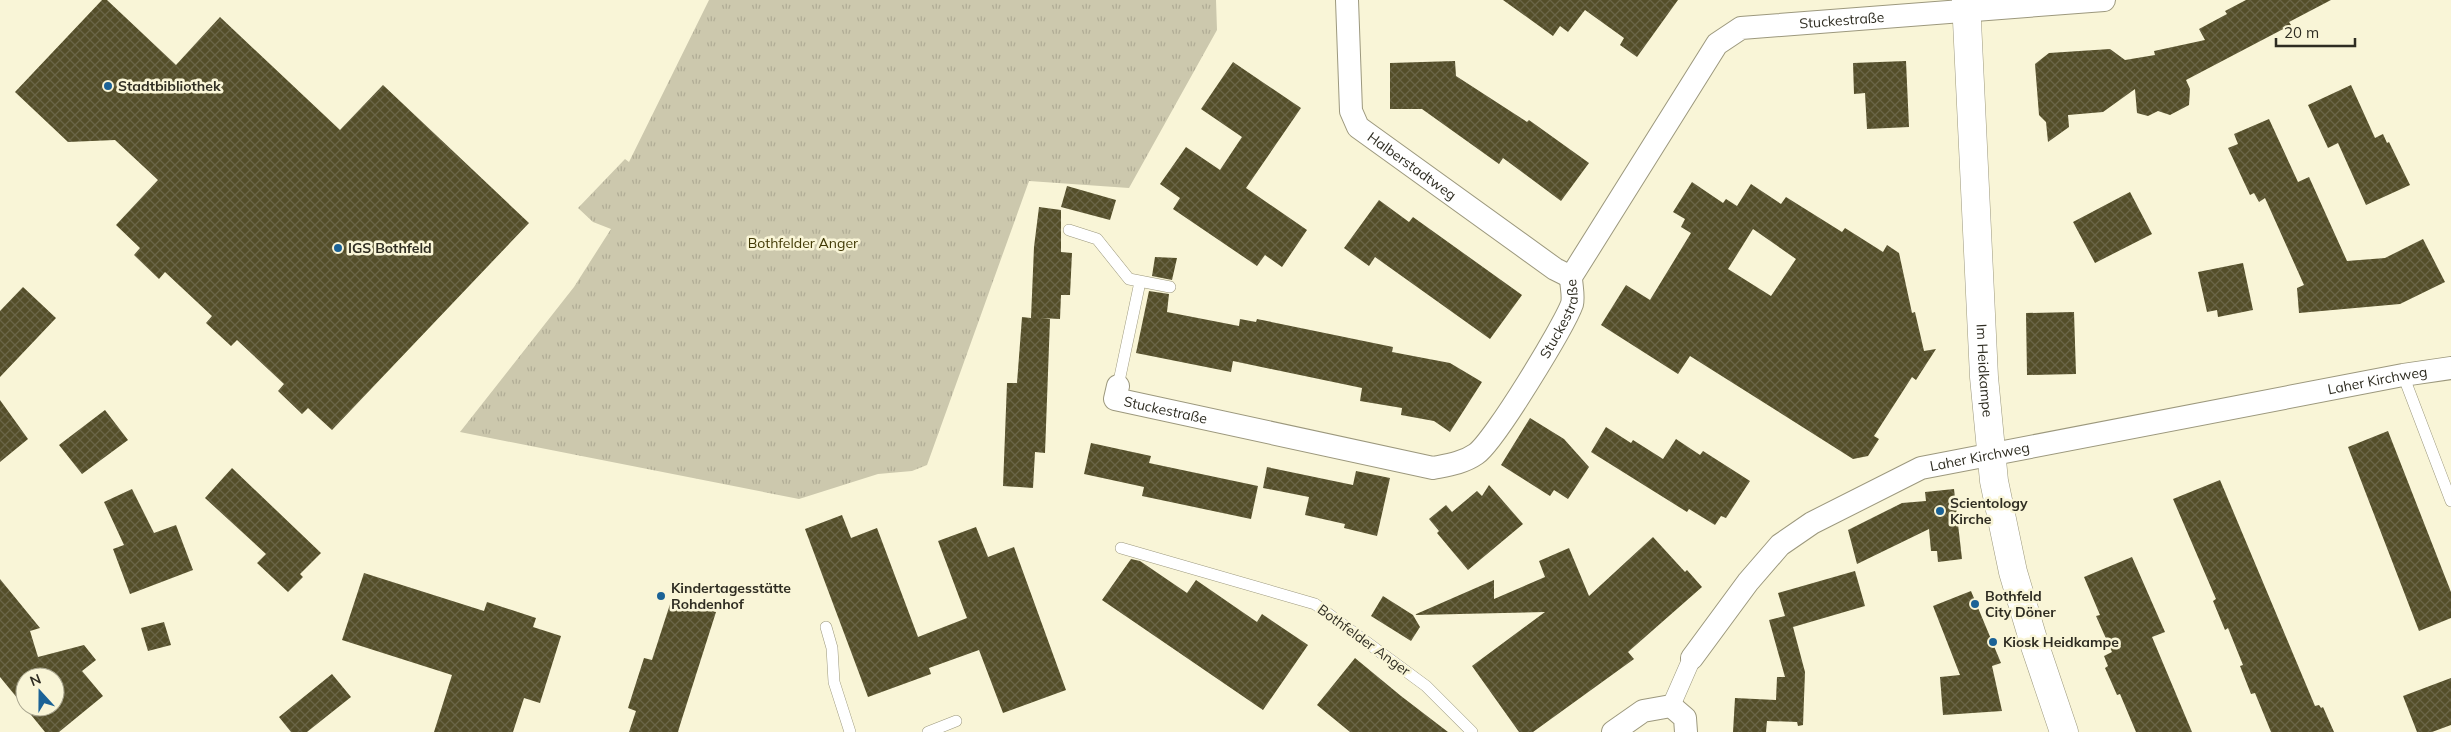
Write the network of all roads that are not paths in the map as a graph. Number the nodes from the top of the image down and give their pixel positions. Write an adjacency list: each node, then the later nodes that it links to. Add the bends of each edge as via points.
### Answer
1 (1347, 0): 5 (street, Halberstadtweg, via 1351,111 1358,127 1555,269)
2 (2104, 0): 3 (street, Stuckestraße)
3 (1966, 5): 5 (street, Stuckestraße, via 1741,28 1717,44); 11 (street, Im Heidkampe, via 1984,377)
4 (1069, 230): 6 (lane, via 1097,239 1129,279)
5 (1571, 277): 10 (street, Stuckestraße, via 1573,302 1554,338 1491,439 1478,453 1459,463 1433,468 1115,399)
6 (1140, 282): 7 (lane); 10 (lane)
7 (1170, 287)
8 (2451, 368): 9 (street, Laher Kirchweg)
9 (2403, 375): 11 (street, Laher Kirchweg); 12 (lane)
10 (1118, 386)
11 (1992, 454): 15 (street, Laher Kirchweg, via 1921,468 1812,523 1780,545 1748,582); 23 (street, Im Heidkampe, via 2013,572)
12 (2451, 500)
13 (1121, 548): 20 (lane, Bothfelder Anger, via 1315,604 1426,686)
14 (826, 627): 18 (lane, via 832,648 834,682)
15 (1692, 658): 16 (street, Laher Kirchweg)
16 (1671, 706): 21 (street, via 1643,711); 22 (street, via 1685,718)
17 (956, 721): 19 (lane)
18 (850, 732)
19 (928, 732)
20 (1472, 732)
21 (1613, 732)
22 (1686, 732)
23 (2064, 732)

